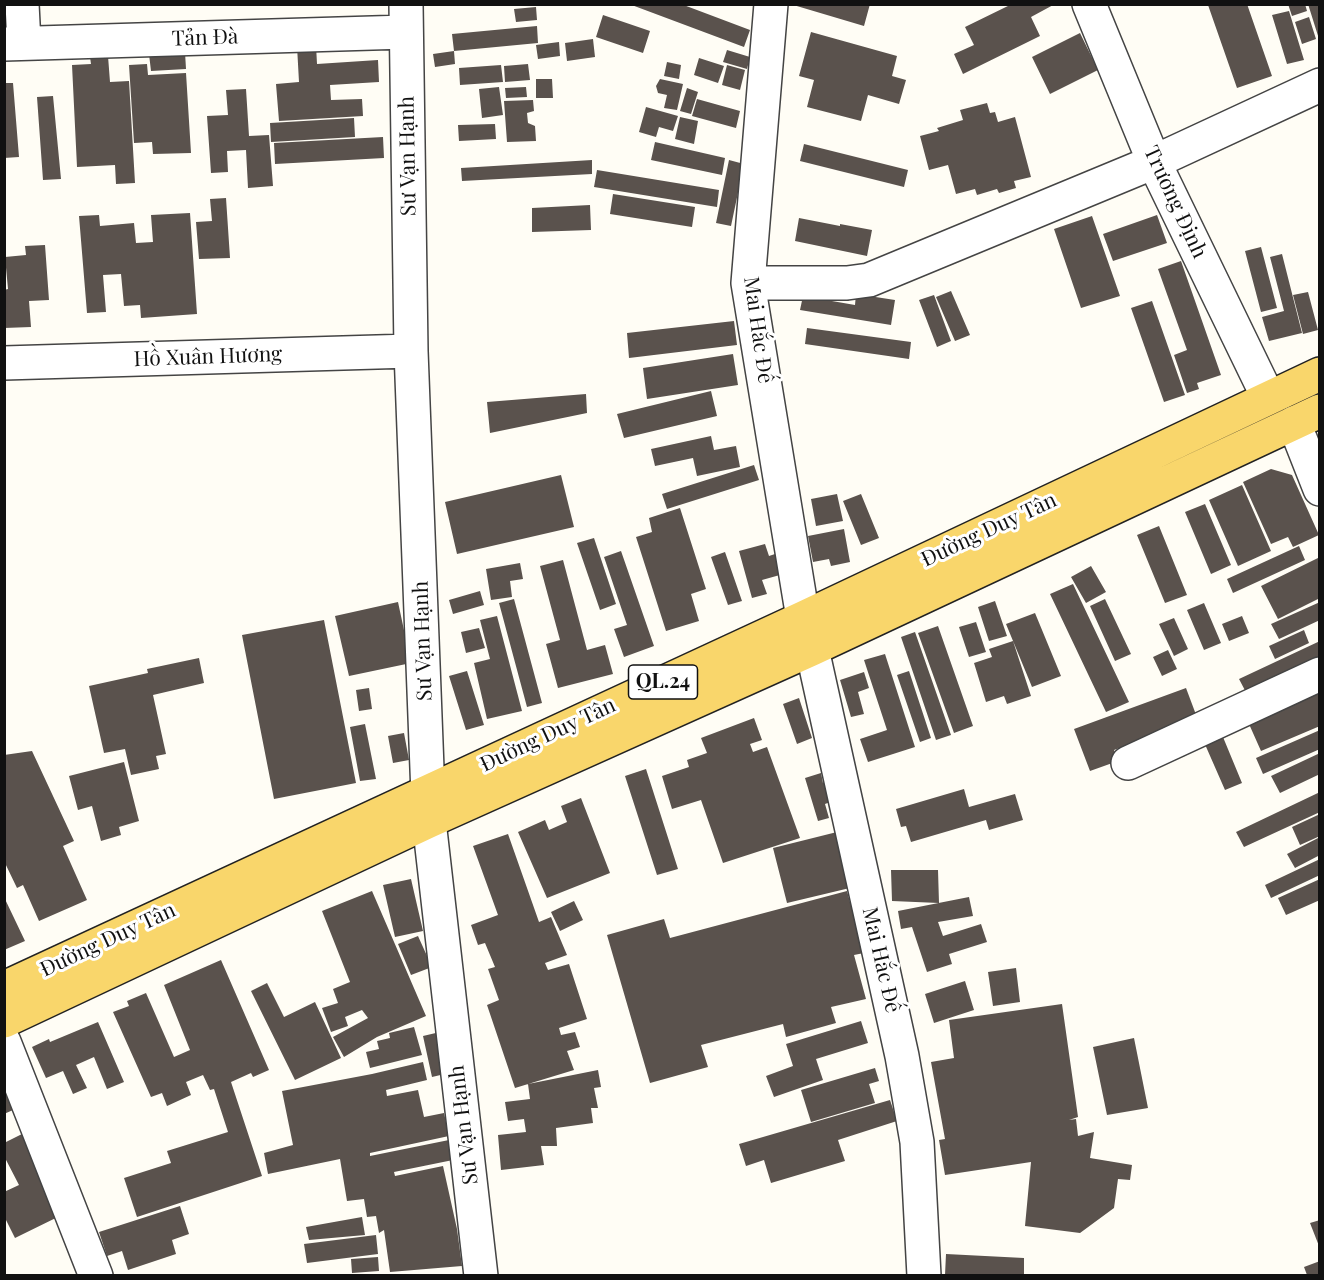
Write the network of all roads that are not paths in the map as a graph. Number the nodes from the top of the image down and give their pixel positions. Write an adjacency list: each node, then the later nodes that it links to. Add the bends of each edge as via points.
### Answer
1 (22, 4): 5 (street)
2 (771, 4): 8 (street, Mai Hắc Đế)
3 (1089, 4): 7 (street, Trương Định)
4 (406, 18): 5 (street, Tản Đà); 9 (street, Sư Vạn Hạnh)
5 (14, 43)
6 (1320, 85): 7 (street)
7 (1154, 162): 8 (street, via 868,280); 12 (street, Trương Định)
8 (748, 283): 15 (street, Mai Hắc Đế)
9 (411, 351): 10 (street, Hồ Xuân Hương); 19 (street, Sư Vạn Hạnh)
10 (4, 363)
11 (1320, 374): 12 (main road, Đường Duy Tân / QL.24)
12 (1268, 397): 15 (main road, Đường Duy Tân / QL.24)
13 (1307, 417): 14 (street); 16 (main road, Đường Duy Tân / QL.24)
14 (1320, 489)
15 (803, 618): 19 (main road, Đường Duy Tân / QL.24)
16 (812, 649): 19 (main road, Đường Duy Tân / QL.24); 25 (street, Mai Hắc Đế, via 902,1056 917,1142)
17 (1320, 674): 18 (street)
18 (1128, 763)
19 (429, 806): 20 (main road, Đường Duy Tân / QL.24); 21 (main road, Đường Duy Tân / QL.24); 24 (street, Sư Vạn Hạnh)
20 (4, 987)
21 (4, 1021)
22 (4, 1042): 23 (street)
23 (96, 1275)
24 (481, 1275)
25 (924, 1275)

